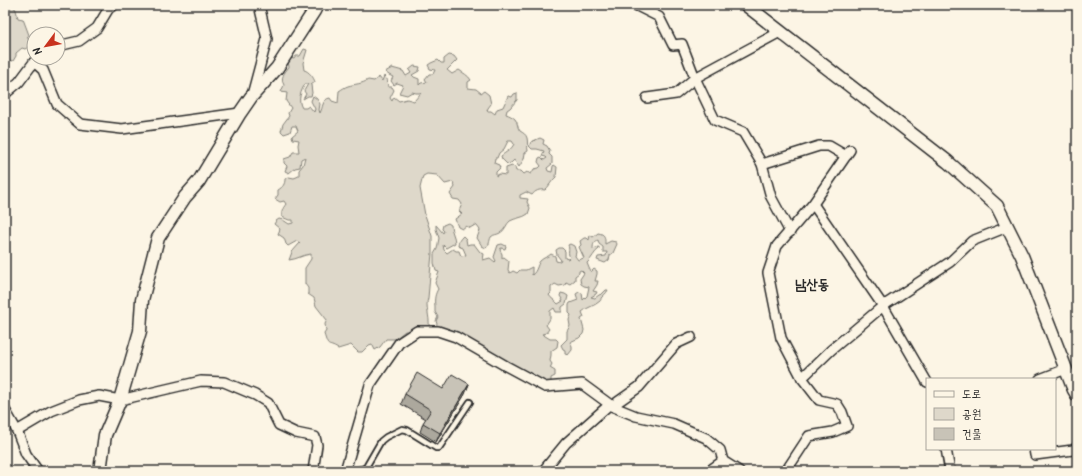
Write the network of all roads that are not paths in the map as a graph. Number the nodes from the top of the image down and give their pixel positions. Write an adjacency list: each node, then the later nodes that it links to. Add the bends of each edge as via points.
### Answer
1 (114, 5): 7 (street, via 109,8 97,28 79,41)
2 (259, 5): 12 (street, via 267,39)
3 (317, 5): 12 (street, via 276,68)
4 (635, 5): 10 (street, via 659,18 673,45 682,44)
5 (746, 5): 6 (street)
6 (780, 32): 10 (street); 17 (street, via 948,162 997,206)
7 (66, 44)
8 (31, 66): 11 (street)
9 (40, 66): 14 (street, via 57,104 80,124 122,129)
10 (695, 78): 13 (street, via 676,94); 15 (street, via 715,120 743,132)
11 (5, 94)
12 (251, 97): 14 (street)
13 (647, 98)
14 (240, 113): 26 (street, via 199,181 185,197 158,238 142,300 140,331)
15 (762, 164): 16 (street, via 819,146 829,146 848,153); 18 (street, via 771,197)
16 (813, 204): 18 (street); 19 (street)
17 (1007, 227): 19 (street, via 972,241 950,262); 21 (street, via 1022,256)
18 (790, 232): 22 (street, via 777,246 768,273 782,338)
19 (883, 306): 22 (street); 24 (street)
20 (691, 337): 28 (street, via 676,344 639,388)
21 (1066, 369): 23 (street); 25 (street)
22 (802, 378): 43 (street, via 819,400 837,404 847,426 833,432 809,436)
23 (1043, 378)
24 (926, 380)
25 (1077, 395)
26 (120, 400): 30 (street, via 99,396 78,400 51,410); 36 (street, via 105,435); 37 (street, via 201,381 224,382 268,403 279,425 296,433 315,437 317,445)
27 (470, 402): 39 (lane, via 439,448 402,429 381,441 366,467)
28 (612, 406): 34 (street, via 636,416 674,424 706,438 720,450); 38 (street, via 582,384 546,386 456,337 438,331 417,331 399,343 370,385); 40 (street, via 609,405 566,443)
29 (5, 410): 30 (street)
30 (17, 431): 35 (street, via 26,454)
31 (1077, 447): 33 (street, via 1073,450 1035,455)
32 (946, 450): 44 (street)
33 (1034, 450)
34 (723, 461): 41 (street); 42 (street)
35 (38, 471)
36 (100, 471)
37 (313, 471)
38 (345, 471)
39 (354, 471)
40 (543, 471)
41 (709, 471)
42 (739, 471)
43 (786, 471)
44 (950, 471)

